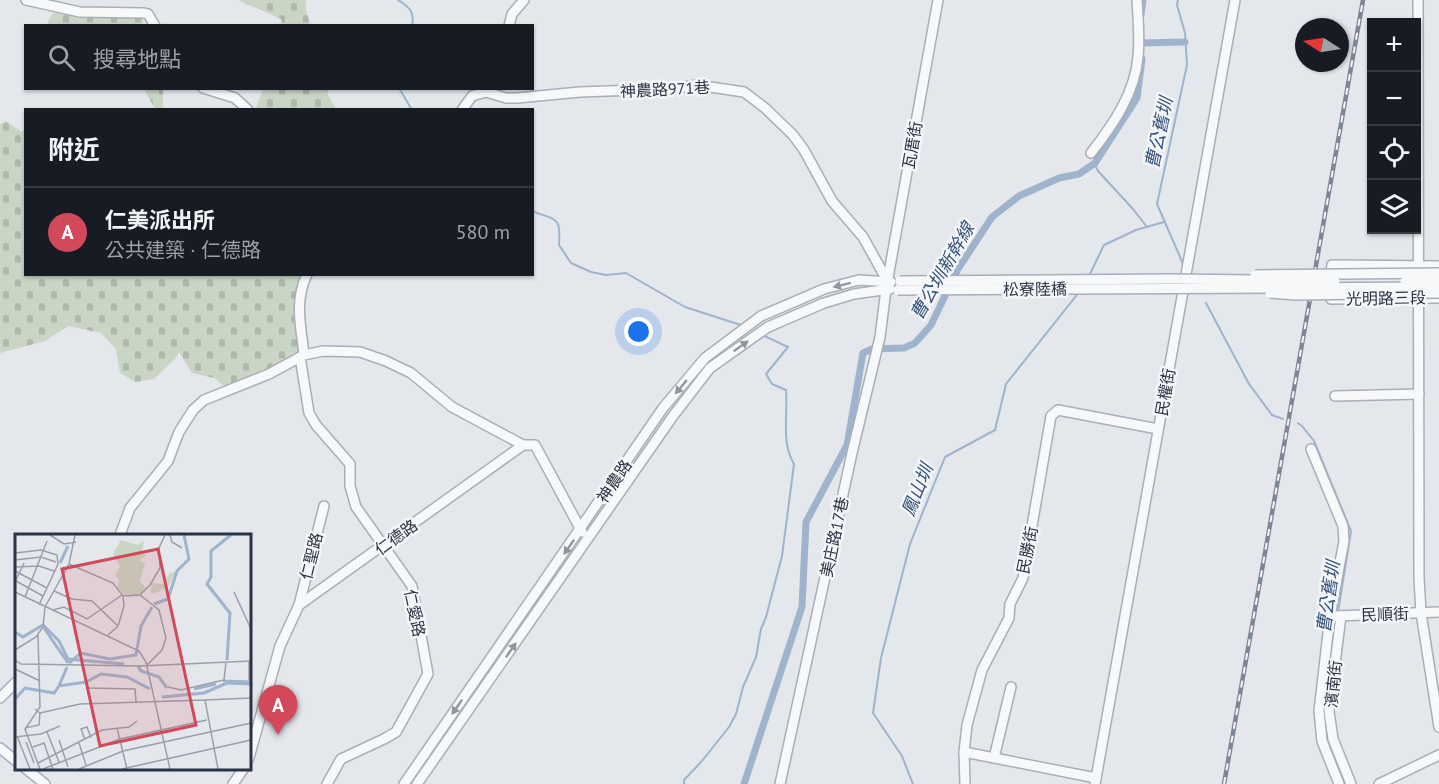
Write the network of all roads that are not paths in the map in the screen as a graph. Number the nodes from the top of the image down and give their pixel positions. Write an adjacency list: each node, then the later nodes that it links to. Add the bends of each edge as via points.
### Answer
1 (26, 0): 7 (street, via 80,12 144,13)
2 (524, 0): 8 (street, via 512,14)
3 (938, 0): 20 (street, 瓦厝街)
4 (1137, 0): 13 (street, via 1138,58 1130,90 1118,117)
5 (1234, 0): 28 (street, 民權街)
6 (1418, 0): 14 (street)
7 (154, 24)
8 (510, 24)
9 (209, 90): 11 (street, via 235,98)
10 (533, 93): 12 (street, 神農路971巷, via 506,98 478,93); 20 (street, 神農路971巷, via 649,92 697,85 744,92 793,135 832,201 863,237)
11 (246, 108)
12 (463, 108)
13 (1091, 153)
14 (1419, 266): 15 (street, 光明路三段); 24 (street); 24 (street, 光明路三段, via 1332,265 1328,292 1331,299)
15 (1439, 266)
16 (1439, 273): 19 (street, 松寮陸橋, bridge, via 1279,273)
17 (306, 276): 25 (street, 仁愛路, via 298,302)
18 (1439, 280): 19 (street, 松寮陸橋, bridge)
19 (1172, 283): 21 (street, 松寮陸橋, bridge); 22 (street, 松寮陸橋, bridge); 23 (street, 松寮陸橋, bridge, via 1295,295)
20 (887, 285): 21 (street, 神農路); 32 (street, 神農路, one-way to 32, via 859,280 806,296 761,316 705,358 663,408); 34 (street, 神農路, one-way to 20, via 710,368 768,327 802,311); 58 (street, 美庄路17巷, via 880,337)
21 (899, 286)
22 (1439, 287)
23 (1439, 295): 24 (street, 光明路三段)
24 (1419, 298): 26 (street)
25 (302, 356): 29 (street, via 323,351 360,352 386,361 411,373 452,407); 33 (street, via 204,400 193,410 168,461 130,508); 35 (street, 仁愛路, via 309,412 350,464 350,486 356,507)
26 (1419, 394): 27 (street); 38 (street)
27 (1335, 396)
28 (1158, 429): 45 (street, 民勝街, via 1058,411 1051,416 1023,579 1010,604 1009,618 982,670); 52 (street, 民權街)
29 (523, 445): 32 (street, via 535,445); 35 (street, 仁德路)
30 (1311, 449): 39 (street, via 1343,526)
31 (324, 506): 36 (street, 仁聖路)
32 (581, 529): 34 (street); 56 (street, 神農路, one-way to 56)
33 (120, 534)
34 (588, 542): 57 (street, 神農路, one-way to 34)
35 (384, 545): 36 (street, 仁德路); 55 (street, 仁愛路, via 412,586 428,674 396,732 341,759)
36 (299, 605): 46 (street, 仁德路, via 280,646)
37 (1439, 612): 38 (street, 民順街)
38 (1421, 613): 39 (street, 民順街); 43 (street)
39 (1335, 616): 60 (street, via 1319,711 1322,741); 61 (street, 濱南街, via 1329,711 1333,739)
40 (15, 683): 42 (street)
41 (1011, 687): 48 (street)
42 (0, 698)
43 (1439, 727)
44 (0, 748): 49 (street)
45 (964, 752): 48 (street); 59 (street, 民勝街)
46 (250, 754)
47 (1439, 755): 62 (street)
48 (994, 758): 52 (street)
49 (15, 760)
50 (26, 769): 53 (street)
51 (243, 769): 54 (street)
52 (1095, 781)
53 (45, 784)
54 (233, 784)
55 (327, 784)
56 (404, 784)
57 (417, 784)
58 (780, 784)
59 (965, 784)
60 (1339, 784)
61 (1351, 784)
62 (1379, 784)

